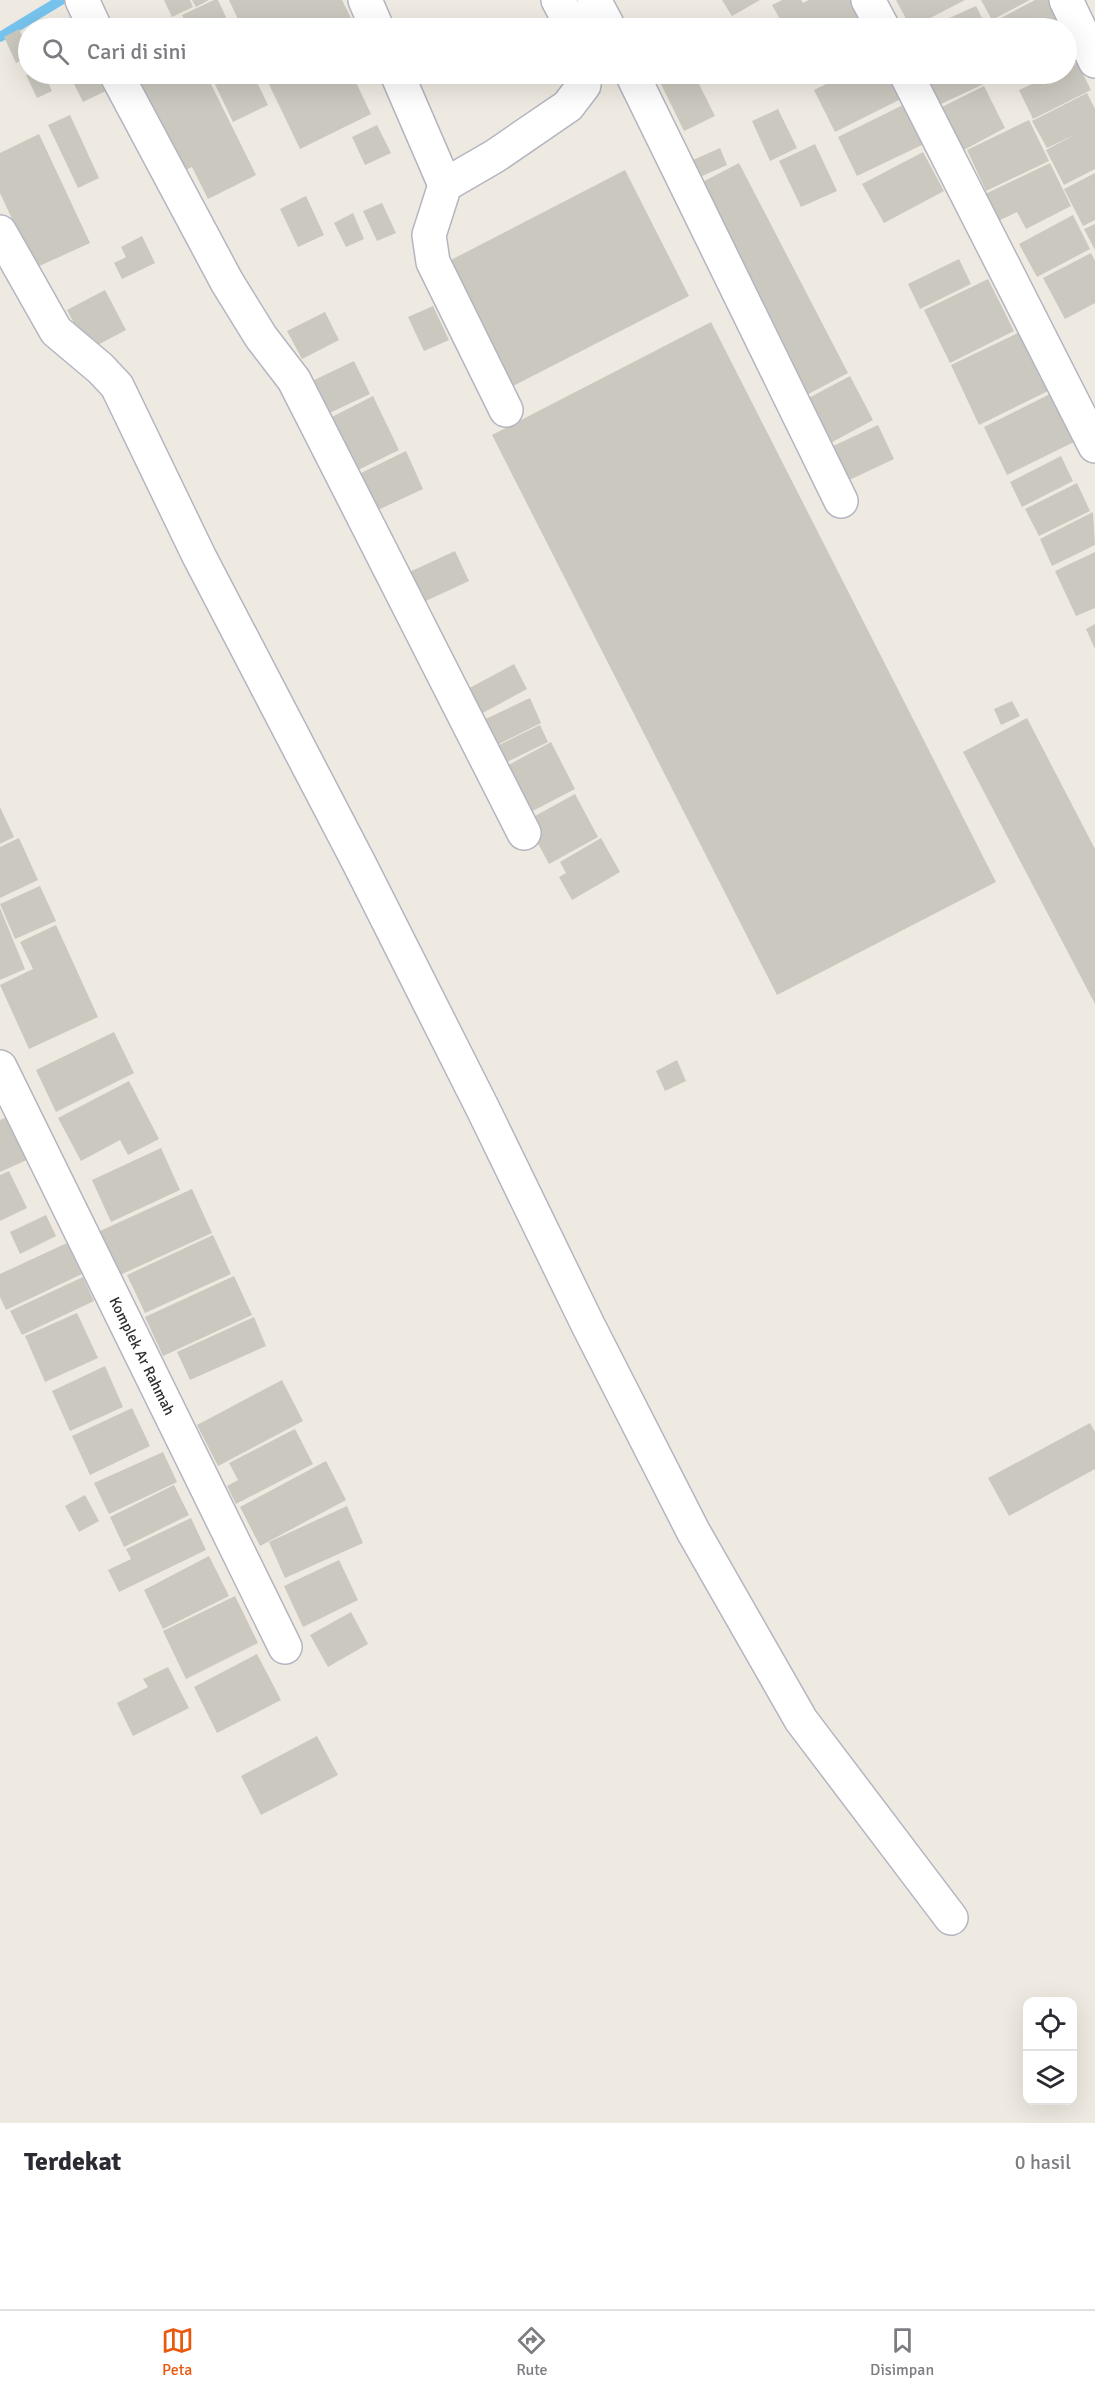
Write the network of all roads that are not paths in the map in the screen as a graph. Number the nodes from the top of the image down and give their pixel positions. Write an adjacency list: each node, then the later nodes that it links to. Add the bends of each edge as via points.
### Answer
1 (82, 0): 7 (street)
2 (365, 0): 8 (street)
3 (558, 0): 9 (street)
4 (594, 0): 10 (street)
5 (868, 0): 11 (street)
6 (1066, 0): 12 (street)
7 (90, 18)
8 (373, 18)
9 (568, 18)
10 (604, 18)
11 (878, 18)
12 (1075, 18)
13 (1077, 23): 14 (street)
14 (1095, 61)
15 (121, 84): 25 (street, via 226,282 294,380)
16 (401, 84): 20 (street)
17 (584, 84): 20 (street, via 568,106)
18 (637, 84): 24 (street)
19 (911, 84): 23 (street)
20 (445, 185): 22 (street, via 429,235 433,262)
21 (0, 232): 28 (street, via 56,332 117,386 199,556 386,918 693,1531 801,1720)
22 (506, 410)
23 (1095, 446)
24 (841, 501)
25 (524, 833)
26 (0, 1067): 27 (street, Komplek Ar Rahmah)
27 (285, 1647)
28 (951, 1918)

